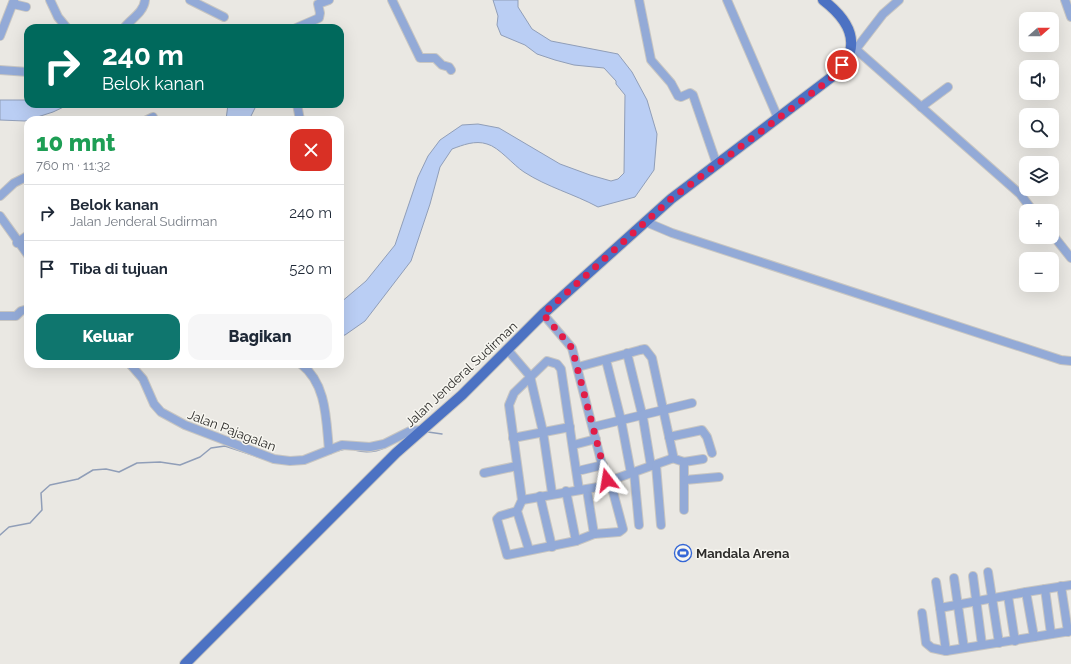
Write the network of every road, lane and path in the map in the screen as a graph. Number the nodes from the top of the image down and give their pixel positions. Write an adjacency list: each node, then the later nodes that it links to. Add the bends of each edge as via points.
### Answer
1 (50, 0): 15 (street)
2 (145, 0): 16 (street, via 143,8)
3 (190, 0): 13 (street)
4 (329, 0): 17 (street, via 318,4 319,18)
5 (392, 0): 21 (street, via 420,58 435,58)
6 (639, 0): 26 (street, via 651,60 671,83 678,96 690,93 693,95)
7 (727, 0): 25 (street)
8 (823, 0): 19 (main road, via 839,14)
9 (899, 0): 19 (street)
10 (1065, 0): 14 (street)
11 (13, 2): 12 (street); 18 (street)
12 (26, 7)
13 (224, 17)
14 (1071, 17)
15 (64, 24)
16 (126, 24)
17 (305, 24)
18 (0, 36)
19 (853, 47): 24 (street); 25 (main road, Jalan Jenderal Sudirman, via 837,73)
20 (0, 70): 22 (street)
21 (451, 70)
22 (24, 72)
23 (948, 87): 24 (street)
24 (921, 107): 29 (street, via 1020,194)
25 (778, 118): 26 (main road, Jalan Jenderal Sudirman)
26 (717, 165): 31 (main road, Jalan Jenderal Sudirman, via 671,199)
27 (24, 178): 28 (street)
28 (0, 196)
29 (1028, 204)
30 (0, 216): 34 (street)
31 (646, 222): 39 (main road, Jalan Jenderal Sudirman); 44 (street, via 672,233)
32 (24, 238): 34 (street)
33 (1059, 240): 35 (street)
34 (17, 243): 36 (street)
35 (1067, 246): 37 (street)
36 (24, 251)
37 (1071, 258)
38 (24, 310): 40 (street, via 16,316)
39 (543, 314): 41 (main road, Jalan Jenderal Sudirman); 45 (street, via 570,344)
40 (0, 316)
41 (507, 349): 48 (street); 55 (main road, Jalan Jenderal Sudirman, via 462,395)
42 (627, 353): 43 (street); 50 (street, via 644,349 649,352); 51 (street)
43 (606, 360): 45 (street); 52 (street)
44 (1071, 362)
45 (578, 367): 54 (street)
46 (133, 368): 61 (street, Jalan Pajagalan, via 143,379 157,408 185,426 274,459 304,460)
47 (306, 368): 61 (street, via 320,388)
48 (530, 376): 53 (street, via 546,361 559,366); 56 (street); 58 (street, via 514,393 510,403)
49 (692, 403): 50 (street)
50 (664, 410): 51 (street); 57 (street)
51 (642, 415): 52 (street); 68 (street)
52 (621, 420): 54 (street); 70 (street)
53 (570, 427): 56 (street); 74 (street)
54 (593, 427): 59 (street)
55 (421, 430): 61 (street, Jalan Pajagalan, via 410,431 370,447 342,445); 109 (main road, Jalan Jenderal Sudirman)
56 (543, 432): 58 (street); 76 (street)
57 (669, 437): 62 (street, via 702,430); 63 (street)
58 (513, 438): 67 (street)
59 (596, 439): 60 (street); 66 (street)
60 (577, 444)
61 (329, 450)
62 (712, 453)
63 (672, 458): 65 (street); 68 (street)
64 (703, 459): 65 (street)
65 (684, 462): 73 (street)
66 (603, 465): 69 (street); 70 (street, via 607,481)
67 (517, 466): 71 (street); 78 (street)
68 (654, 466): 70 (street); 82 (street)
69 (582, 470)
70 (632, 472): 81 (street)
71 (484, 473)
72 (719, 477): 73 (street)
73 (685, 480): 79 (street)
74 (583, 490): 75 (street); 83 (street); 83 (street, via 611,485 623,528 619,532)
75 (566, 492): 76 (street); 84 (street)
76 (552, 493): 77 (street)
77 (540, 496): 78 (street); 85 (street)
78 (522, 500): 80 (street)
79 (684, 510)
80 (517, 511): 86 (street); 86 (street, via 497,519 506,553 508,556)
81 (639, 525)
82 (661, 525)
83 (594, 534): 84 (street)
84 (576, 541): 85 (street)
85 (552, 547): 86 (street)
86 (529, 550)
87 (988, 572): 96 (street)
88 (973, 576): 97 (street)
89 (954, 578): 98 (street)
90 (936, 582): 99 (street)
91 (1071, 585): 92 (street)
92 (1061, 586): 93 (street); 101 (street)
93 (1045, 589): 94 (street); 102 (street)
94 (1026, 592): 95 (street); 103 (street)
95 (1008, 596): 96 (street); 104 (street)
96 (993, 598): 97 (street); 105 (street)
97 (976, 601): 98 (street); 106 (street)
98 (958, 604): 99 (street); 107 (street)
99 (940, 608): 108 (street)
100 (922, 613): 108 (street, via 926,643 932,648)
101 (1070, 631): 102 (street)
102 (1051, 634): 103 (street)
103 (1034, 637): 104 (street)
104 (1015, 641): 105 (street)
105 (998, 643): 106 (street)
106 (982, 645): 107 (street)
107 (964, 648): 108 (street)
108 (946, 651)
109 (185, 664)

